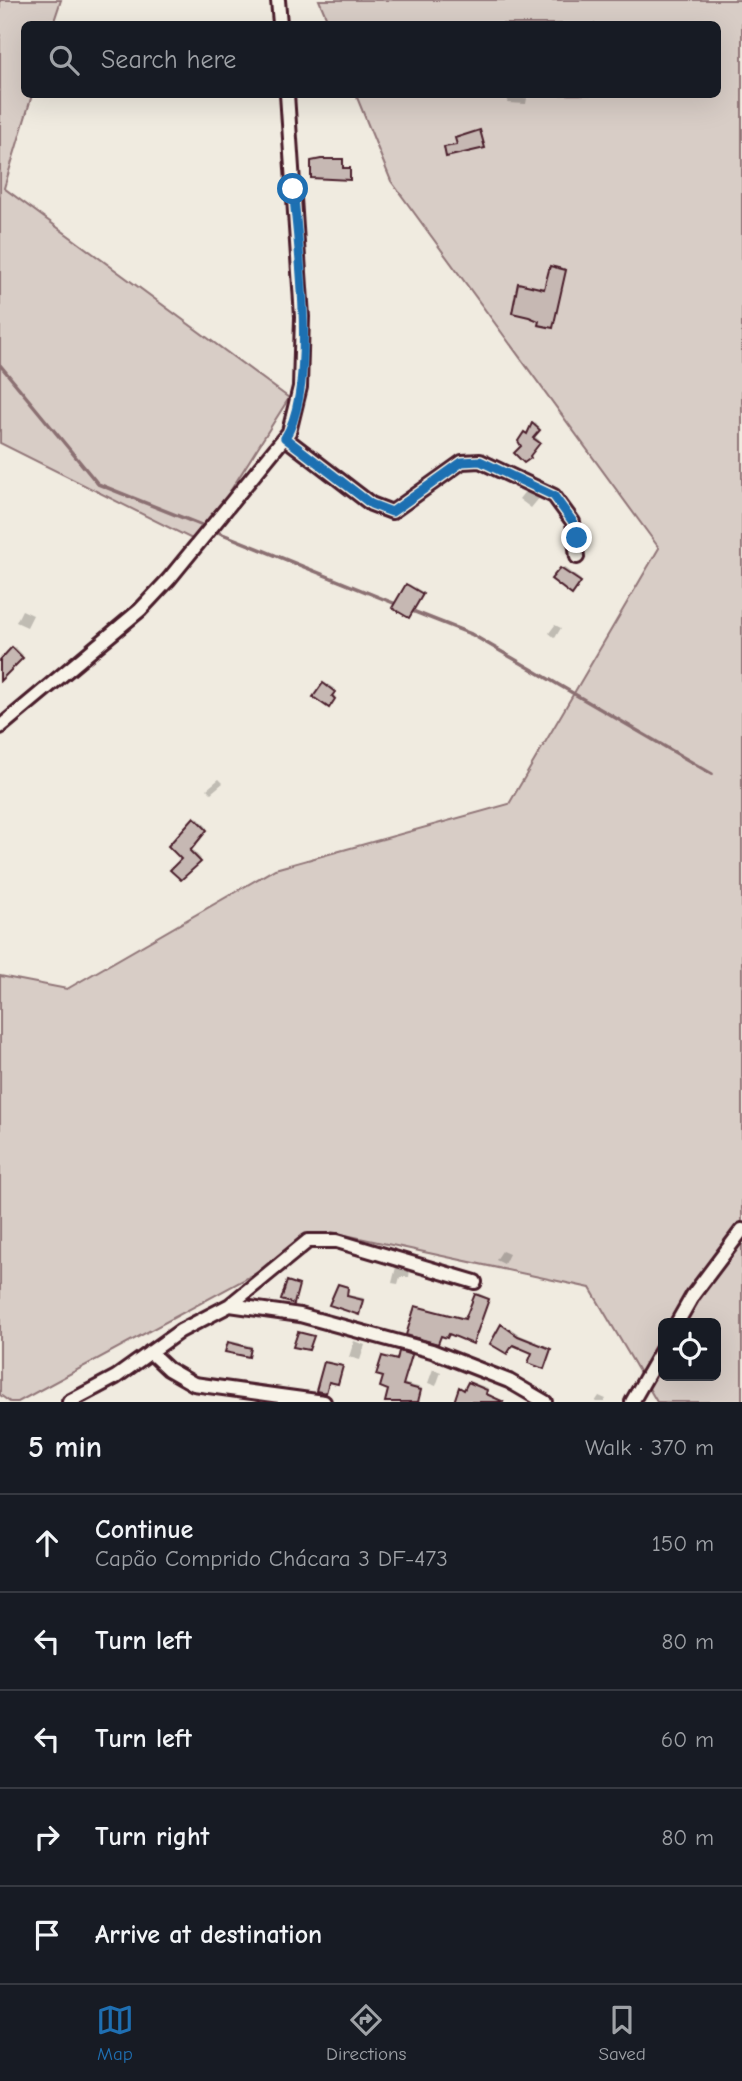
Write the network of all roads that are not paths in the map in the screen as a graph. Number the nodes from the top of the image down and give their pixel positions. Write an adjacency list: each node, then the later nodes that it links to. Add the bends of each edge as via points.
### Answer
1 (278, 0): 2 (street)
2 (280, 21)
3 (287, 98): 4 (street, via 302,317 300,387)
4 (285, 438): 5 (street, via 371,504 392,512 462,462 480,461 554,496 573,522); 6 (street, via 140,610)
5 (577, 557)
6 (0, 727)
7 (742, 1230): 10 (street)
8 (475, 1282): 9 (street, via 337,1241 315,1240)
9 (230, 1305): 11 (street); 15 (street, via 300,1315 432,1352 509,1381)
10 (680, 1318)
11 (150, 1352): 13 (street); 14 (street, via 194,1384)
12 (658, 1357): 16 (street)
13 (69, 1402)
14 (324, 1402)
15 (545, 1402)
16 (632, 1402)

